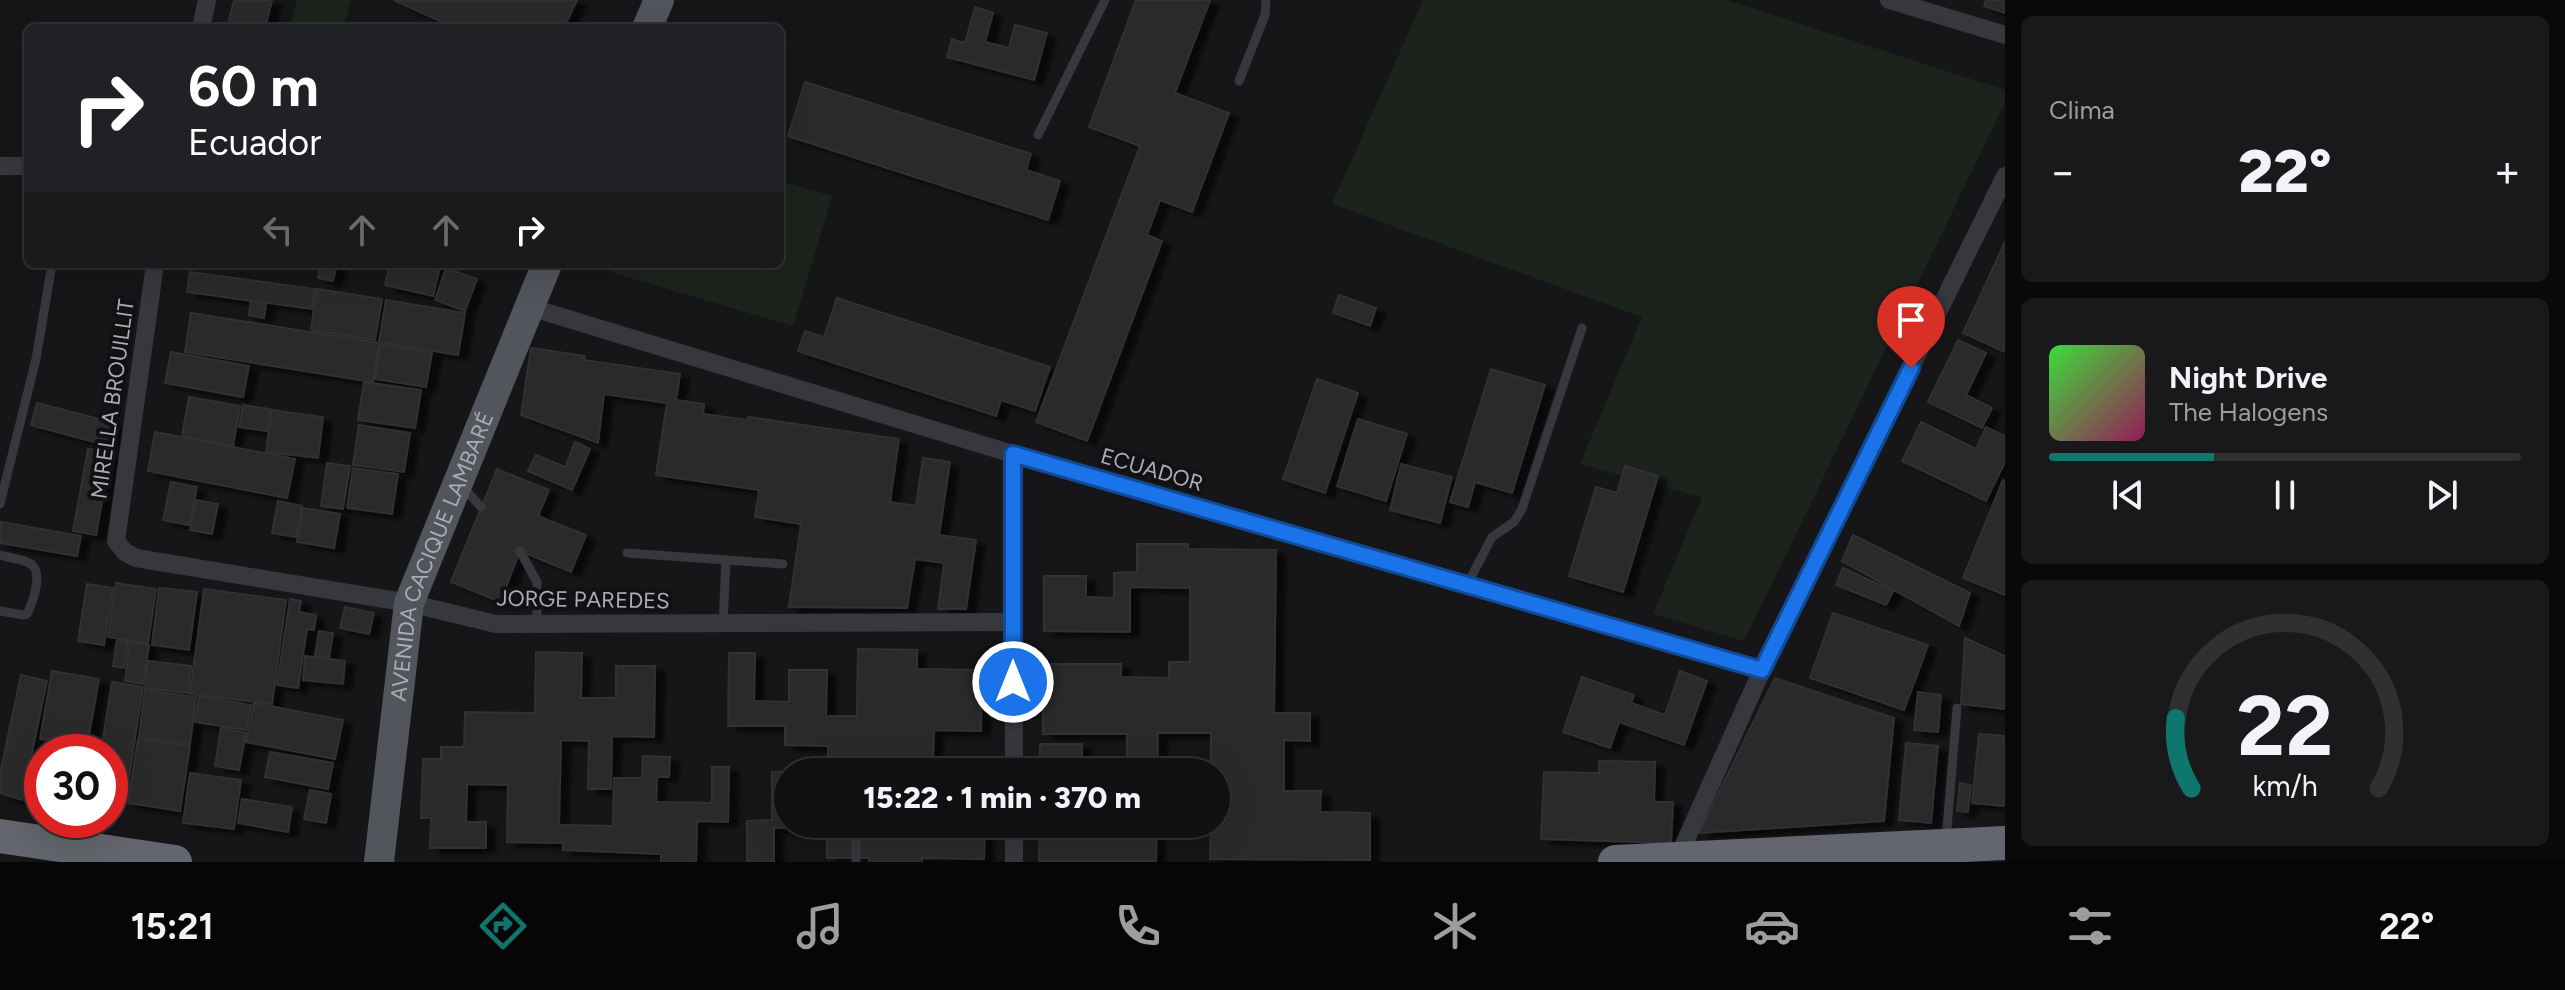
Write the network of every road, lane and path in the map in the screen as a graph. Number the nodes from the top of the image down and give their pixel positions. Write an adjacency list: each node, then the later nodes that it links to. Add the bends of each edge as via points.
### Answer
1 (207, 0): 6 (street)
2 (659, 0): 7 (main road)
3 (1105, 0): 10 (lane)
4 (1266, 0): 9 (lane)
5 (1889, 0): 8 (street)
6 (202, 24)
7 (649, 24)
8 (2005, 35)
9 (1239, 81)
10 (1038, 135)
11 (0, 166): 12 (street)
12 (24, 166)
13 (2005, 176): 35 (street)
14 (51, 268): 21 (lane, via 36,359)
15 (154, 268): 23 (street, MIRELLA BROUILLIT)
16 (545, 268): 17 (main road, AVENIDA CACIQUE LAMBARÉ)
17 (529, 307): 19 (street, ECUADOR); 20 (main road, AVENIDA CACIQUE LAMBARÉ)
18 (1582, 328): 29 (lane, via 1522,509 1514,522 1492,537)
19 (1013, 454): 29 (street, ECUADOR); 32 (street)
20 (458, 482): 22 (lane); 30 (main road, AVENIDA CACIQUE LAMBARÉ)
21 (0, 504)
22 (481, 507)
23 (116, 541): 30 (street, JORGE PAREDES, via 136,558)
24 (520, 551): 33 (lane, via 537,582)
25 (627, 553): 27 (lane)
26 (0, 555): 31 (lane, via 31,564 37,579 27,614)
27 (726, 560): 28 (lane); 34 (lane)
28 (783, 564)
29 (1467, 585): 35 (street, ECUADOR)
30 (409, 603): 33 (street, JORGE PAREDES, via 496,624); 45 (main road, AVENIDA CACIQUE LAMBARÉ)
31 (0, 611)
32 (1013, 622): 34 (street, JORGE PAREDES); 37 (street)
33 (537, 624): 34 (street, JORGE PAREDES)
34 (723, 624)
35 (1762, 670): 43 (street)
36 (1957, 708): 42 (lane)
37 (1014, 758)
38 (0, 836): 44 (highway)
39 (856, 838): 46 (lane)
40 (1014, 838): 47 (street)
41 (2005, 843): 42 (highway)
42 (1946, 846): 43 (highway)
43 (1676, 861): 48 (highway)
44 (175, 862)
45 (379, 862)
46 (856, 862)
47 (1014, 862)
48 (1615, 862)

